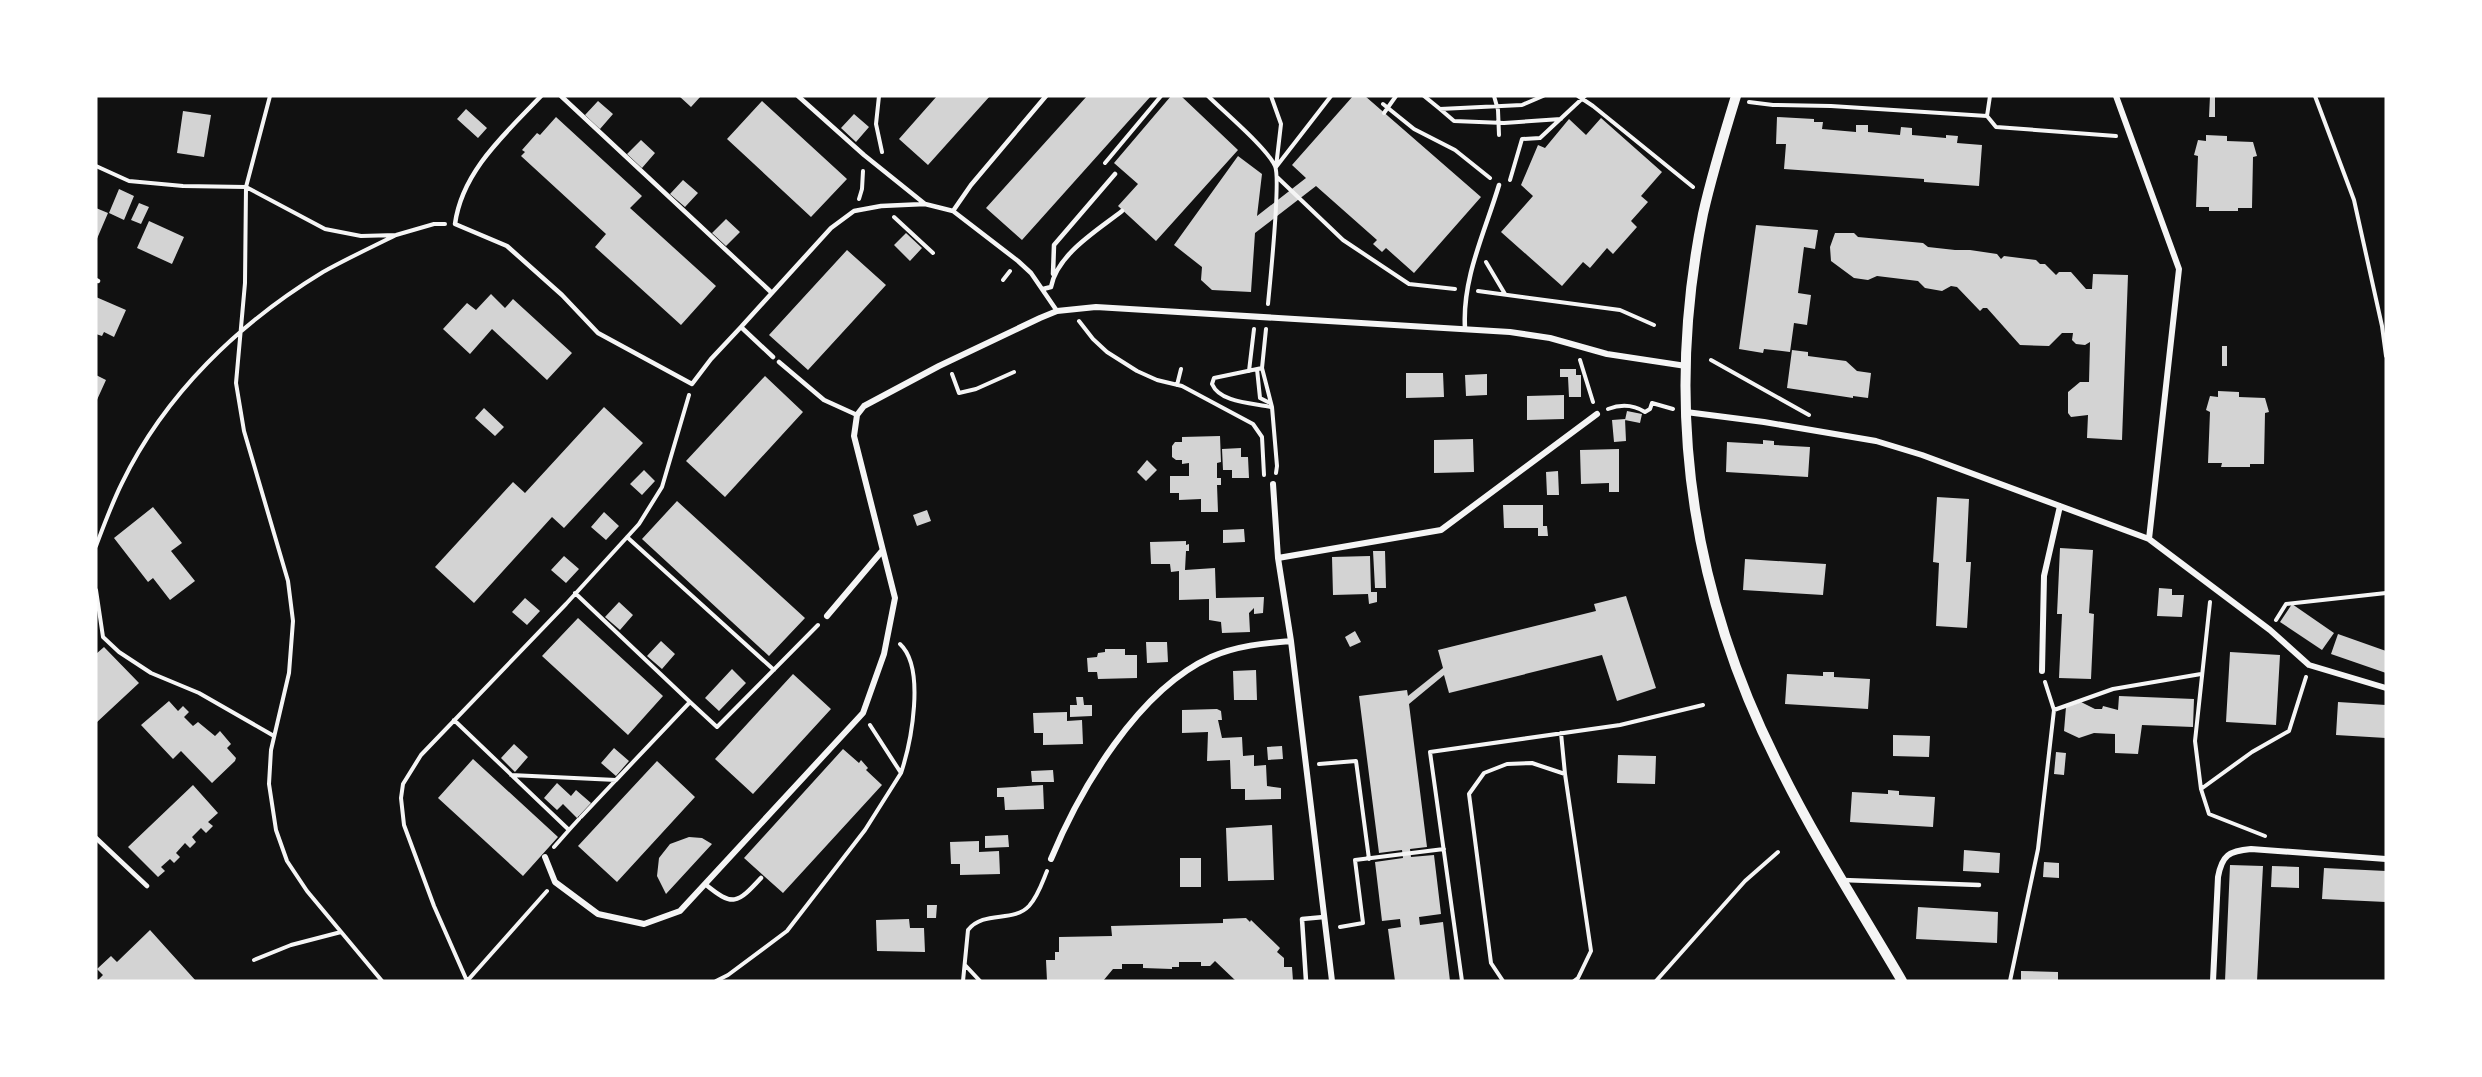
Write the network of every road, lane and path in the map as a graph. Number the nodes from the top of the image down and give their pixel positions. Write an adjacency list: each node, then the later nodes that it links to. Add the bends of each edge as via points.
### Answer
1 (270, 96): 37 (path)
2 (541, 96): 43 (lane, via 501,138 468,182 460,196)
3 (561, 96): 51 (lane)
4 (798, 96): 35 (lane)
5 (879, 96): 35 (path, via 876,124 880,148)
6 (1046, 96): 41 (lane)
7 (1161, 96): 30 (path)
8 (1208, 96): 32 (path)
9 (1271, 96): 32 (path, via 1281,124)
10 (1331, 96): 32 (path)
11 (1396, 96): 24 (path)
12 (1424, 96): 23 (path)
13 (1494, 96): 22 (path)
14 (1543, 96): 22 (path, via 1522,105)
15 (1736, 96): 66 (street, via 1703,215)
16 (1990, 96): 25 (path)
17 (2116, 96): 29 (street)
18 (2315, 96): 60 (path, via 2354,200)
19 (1582, 97): 26 (path); 38 (path)
20 (1749, 102): 25 (path)
21 (1383, 104): 36 (path, via 1414,129 1455,150)
22 (1496, 106): 23 (path); 27 (path)
23 (1440, 109): 27 (path, via 1454,121)
24 (1384, 113)
25 (1988, 116): 29 (path, via 1996,127)
26 (1562, 119): 27 (path); 36 (path, via 1540,138 1522,139 1507,191)
27 (1498, 122): 28 (path)
28 (1499, 135)
29 (2132, 137): 81 (street, via 2179,269)
30 (1112, 156)
31 (96, 166): 37 (path, via 129,181)
32 (1276, 167): 34 (path)
33 (1115, 174): 48 (lane, via 1054,244)
34 (1276, 176): 45 (path); 50 (path, via 1343,240 1409,284)
35 (893, 177): 39 (lane)
36 (1499, 185): 50 (lane, via 1470,269)
37 (246, 187): 44 (path, via 325,229 361,236); 59 (path)
38 (1693, 187)
39 (925, 204): 40 (lane); 41 (lane)
40 (881, 206): 47 (path); 51 (lane, via 854,211 831,228)
41 (953, 211): 49 (lane, via 1018,261)
42 (1122, 211): 48 (lane, via 1076,248)
43 (455, 224): 44 (path, via 434,224); 71 (lane, via 507,246 598,333)
44 (396, 235): 59 (path, via 323,273)
45 (1273, 238)
46 (1488, 251): 52 (path, via 1486,261)
47 (933, 253)
48 (1053, 274): 49 (lane, via 1051,287)
49 (1043, 289): 54 (lane)
50 (1468, 290): 52 (path); 58 (lane)
51 (772, 292): 56 (lane)
52 (1505, 295): 55 (path, via 1620,310)
53 (1072, 309): 54 (street); 58 (street, via 1185,311); 72 (path, via 1107,352 1157,381)
54 (1057, 311): 65 (street)
55 (1654, 324)
56 (741, 327): 61 (lane); 71 (lane)
57 (1254, 327): 69 (path)
58 (1465, 328): 66 (street, via 1530,334 1607,354)
59 (240, 333): 82 (path, via 205,363 148,436 122,483); 104 (path, via 236,383 244,431 288,582 294,621 289,673)
60 (2386, 356)
61 (773, 357)
62 (1580, 360): 75 (path)
63 (1711, 360): 77 (path)
64 (779, 362): 76 (lane, via 824,400)
65 (947, 362): 70 (path, via 959,393); 76 (street, via 864,406)
66 (1686, 366): 74 (street)
67 (1181, 369): 72 (path)
68 (1257, 369): 69 (path); 73 (path, via 1260,398); 73 (path, via 1262,368)
69 (1250, 370): 73 (path, via 1214,378 1214,389 1227,398)
70 (1014, 372)
71 (692, 384): 80 (path, via 662,488)
72 (1178, 385): 78 (path, via 1253,424 1262,436 1265,479)
73 (1270, 405): 78 (path, via 1277,466)
74 (1685, 412): 75 (path, via 1652,403 1645,412 1628,406 1612,407); 79 (street, via 1876,441); 122 (street, via 1690,485 1726,640 1780,770)
75 (1597, 414): 84 (street, via 1441,530)
76 (857, 415): 83 (street, via 854,436)
77 (1812, 417)
78 (1273, 484): 84 (street)
79 (2060, 506): 81 (street); 95 (street, via 2044,576)
80 (627, 537): 87 (path); 94 (path)
81 (2149, 539): 85 (street)
82 (96, 546)
83 (882, 551): 89 (street); 91 (street, via 895,598)
84 (1278, 558): 92 (street)
85 (2212, 586): 90 (street); 96 (path)
86 (96, 590): 104 (path, via 103,637 119,652 145,670 199,693)
87 (575, 593): 98 (path); 102 (path)
88 (2386, 593): 90 (path, via 2286,604)
89 (827, 616): 94 (path)
90 (2270, 630): 93 (street)
91 (888, 634): 101 (street); 106 (path, via 904,647 914,683 910,746)
92 (1292, 641): 105 (street); 120 (street, via 1224,652 1198,663 1168,685 1095,772 1066,823)
93 (2309, 665): 97 (street); 110 (path, via 2289,731)
94 (774, 670): 98 (path, via 717,727)
95 (2042, 671): 100 (path)
96 (2201, 674): 100 (path, via 2113,689); 110 (path, via 2195,741)
97 (2386, 688)
98 (690, 702): 109 (path)
99 (1703, 705): 103 (path, via 1620,725)
100 (2054, 710): 144 (path, via 2038,849)
101 (863, 713): 106 (path); 124 (street)
102 (454, 720): 108 (path); 133 (path, via 406,775 401,798 404,825)
103 (1562, 733): 107 (path); 114 (path, via 1430,752)
104 (274, 736): 129 (path, via 269,784 276,830 287,861)
105 (1306, 765): 118 (path, via 1356,761); 127 (street)
106 (901, 773): 134 (path, via 865,830 787,931)
107 (1565, 774): 140 (path, via 1532,763 1507,764 1485,773 1469,794 1491,963); 141 (path, via 1591,951)
108 (511, 775): 109 (path); 111 (path)
109 (616, 780): 111 (path)
110 (2201, 789): 115 (path, via 2209,814 2266,836)
111 (569, 830): 113 (path)
112 (96, 838): 126 (lane)
113 (561, 838)
114 (1444, 849): 118 (path); 139 (path)
115 (2274, 851): 119 (street); 145 (street, via 2236,850 2220,865)
116 (1778, 852): 142 (path, via 1745,881)
117 (545, 857): 123 (street)
118 (1369, 859): 128 (path, via 1355,860 1363,923)
119 (2386, 859)
120 (1051, 860): 131 (path, via 1037,894 1025,910 972,925 966,937)
121 (761, 878): 124 (lane, via 738,900 731,901)
122 (1843, 880): 125 (lane); 143 (street)
123 (555, 882): 124 (street, via 598,914 644,924 680,910); 133 (path)
124 (705, 884)
125 (1980, 885)
126 (147, 886)
127 (1324, 917): 137 (lane, via 1302,919); 138 (street)
128 (1340, 927)
129 (342, 932): 130 (path, via 291,945); 132 (path)
130 (254, 960)
131 (965, 964): 135 (path); 136 (path)
132 (382, 981)
133 (467, 981)
134 (716, 981)
135 (963, 981)
136 (980, 981)
137 (1306, 981)
138 (1332, 981)
139 (1462, 981)
140 (1503, 981)
141 (1574, 981)
142 (1656, 981)
143 (1902, 981)
144 (2010, 981)
145 (2214, 981)

